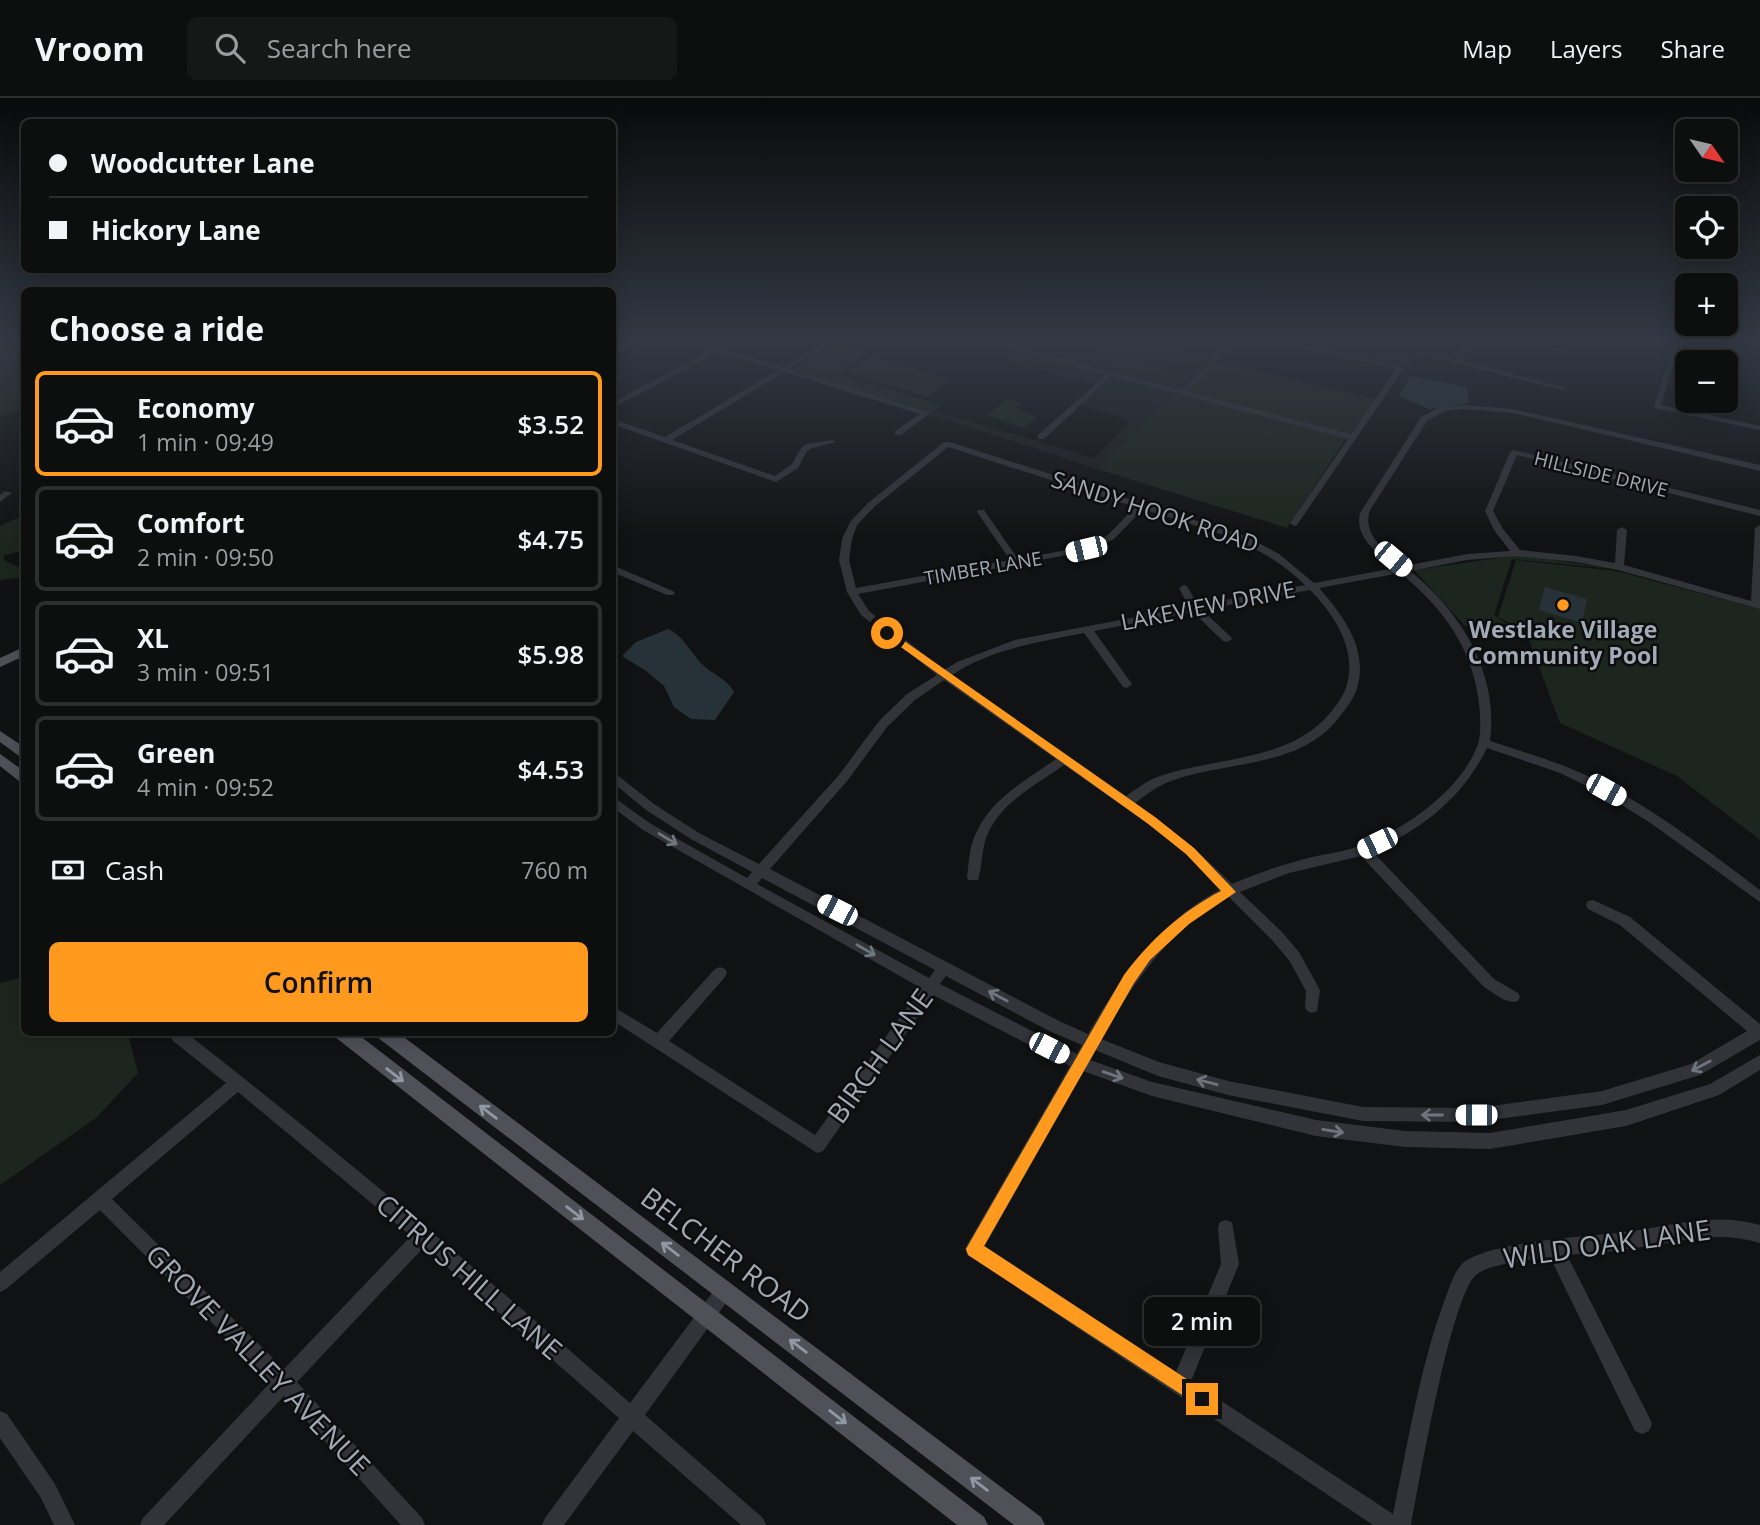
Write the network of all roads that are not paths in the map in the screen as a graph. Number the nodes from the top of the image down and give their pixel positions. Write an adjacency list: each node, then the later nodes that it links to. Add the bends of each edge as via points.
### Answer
1 (720, 408): 14 (street)
2 (908, 408): 11 (street, via 926,413)
3 (1074, 408): 12 (street)
4 (1241, 408): 13 (street)
5 (1372, 408): 13 (street)
6 (1466, 408): 27 (street, via 1443,410 1424,419 1362,518 1367,535)
7 (1478, 408): 16 (street, via 1513,411)
8 (1664, 408): 10 (street)
9 (616, 422): 14 (street)
10 (1760, 428)
11 (898, 433)
12 (1041, 437)
13 (1351, 437): 21 (street)
14 (666, 440): 17 (street)
15 (832, 442): 17 (street, via 809,446 795,466)
16 (1760, 468)
17 (776, 479)
18 (1141, 506): 25 (street, TIMBER LANE, via 1111,537 1092,547); 29 (street, SANDY HOOK ROAD, via 1268,549); 31 (street, SANDY HOOK ROAD, via 947,444 853,524 844,559)
19 (981, 512): 25 (street)
20 (1760, 513): 24 (street, HILLSIDE DRIVE, via 1514,452 1489,511)
21 (1294, 523)
22 (1760, 528): 33 (street)
23 (1622, 530): 26 (street)
24 (1517, 553): 26 (street, LAKEVIEW DRIVE); 27 (street, LAKEVIEW DRIVE)
25 (1015, 561): 31 (street, TIMBER LANE)
26 (1619, 566): 33 (street, LAKEVIEW DRIVE)
27 (1404, 569): 29 (street, LAKEVIEW DRIVE); 42 (street, via 1445,609 1466,639 1482,683)
28 (616, 570): 32 (street)
29 (1310, 586): 34 (street, LAKEVIEW DRIVE); 49 (street, SANDY HOOK ROAD, via 1340,621 1354,652 1351,692 1336,718 1299,745 1167,778)
30 (1184, 588): 34 (street)
31 (852, 592): 39 (street, via 865,613)
32 (670, 593)
33 (1758, 605)
34 (1195, 609): 35 (street, LAKEVIEW DRIVE); 36 (street)
35 (1086, 628): 39 (street, LAKEVIEW DRIVE, via 1015,643); 40 (street)
36 (1227, 639)
37 (21, 652): 38 (main road)
38 (0, 663)
39 (944, 675): 45 (street); 51 (street, LAKEVIEW DRIVE, via 911,697 883,724 843,778)
40 (1127, 684)
41 (0, 735): 43 (main road)
42 (1484, 743): 50 (street, via 1436,807); 55 (street, via 1588,781 1624,800)
43 (21, 751)
44 (0, 759): 46 (main road)
45 (1065, 759): 49 (street); 52 (street, via 1009,798 991,817 980,837)
46 (21, 776)
47 (616, 778): 51 (street, via 695,836)
48 (616, 803): 53 (street, one-way to 53, via 647,827)
49 (1126, 803): 54 (street, via 1190,851)
50 (1363, 850): 54 (street, via 1264,876); 60 (street, via 1489,983)
51 (761, 871): 53 (street, LAKEVIEW DRIVE); 57 (street)
52 (974, 876)
53 (748, 885): 59 (street, one-way to 59)
54 (1230, 892): 61 (street, via 1294,956 1313,990); 67 (street, via 1184,920 1146,957)
55 (1760, 897)
56 (1592, 905): 63 (street, via 1625,921)
57 (944, 968): 59 (street, BIRCH LANE); 67 (street, one-way to 57)
58 (720, 973): 68 (street)
59 (930, 986): 68 (street, BIRCH LANE, via 817,1145); 70 (street)
60 (1513, 997)
61 (1312, 1007)
62 (616, 1015): 68 (street)
63 (1760, 1032): 67 (street, one-way to 67, via 1695,1070 1602,1098 1476,1115 1351,1112 1228,1088 1158,1069)
64 (177, 1036): 71 (street, CITRUS HILL LANE)
65 (346, 1036): 79 (main road, one-way to 79)
66 (388, 1036): 78 (main road, BELCHER ROAD, one-way to 66)
67 (1091, 1042): 70 (street)
68 (658, 1043)
69 (1760, 1062): 70 (street, one-way to 69, via 1152,1089 1317,1128 1405,1139 1490,1141 1626,1118 1714,1090)
70 (1080, 1063): 81 (street, via 974,1249)
71 (238, 1082): 72 (street); 75 (street, CITRUS HILL LANE)
72 (100, 1198): 77 (street); 80 (street, GROVE VALLEY AVENUE)
73 (1226, 1228): 81 (street, via 1230,1264)
74 (1760, 1234): 76 (street, WILD OAK LANE, via 1709,1226)
75 (422, 1236): 80 (street); 82 (street, CITRUS HILL LANE)
76 (1555, 1250): 84 (street); 93 (street, WILD OAK LANE, via 1500,1255 1468,1269 1451,1305)
77 (0, 1283)
78 (724, 1290): 79 (street); 91 (main road, BELCHER ROAD, one-way to 78)
79 (706, 1315): 82 (street); 90 (main road, one-way to 90)
80 (285, 1382): 86 (street); 87 (street, GROVE VALLEY AVENUE)
81 (1181, 1385): 92 (street)
82 (632, 1417): 88 (street); 89 (street, CITRUS HILL LANE)
83 (0, 1421): 85 (street, via 48,1491)
84 (1642, 1424)
85 (65, 1525)
86 (150, 1525)
87 (415, 1525)
88 (552, 1525)
89 (757, 1525)
90 (976, 1525)
91 (1033, 1525)
92 (1391, 1525)
93 (1401, 1525)

